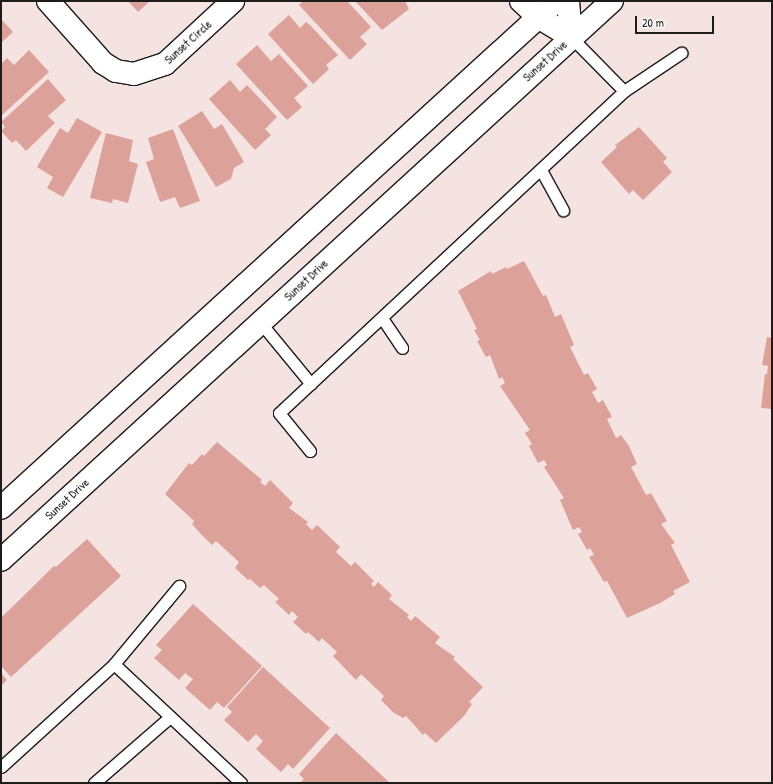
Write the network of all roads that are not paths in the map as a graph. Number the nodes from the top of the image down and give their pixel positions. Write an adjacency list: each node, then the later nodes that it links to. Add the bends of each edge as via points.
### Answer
1 (48, 1): 2 (street, Sunset Circle, via 103,63 116,70 134,74 165,64)
2 (232, 1)
3 (522, 1): 7 (street)
4 (556, 1): 7 (street)
5 (568, 1): 8 (street)
6 (612, 1): 8 (street, Sunset Drive)
7 (538, 17): 8 (street); 18 (street)
8 (571, 37): 10 (lane); 14 (street, Sunset Drive)
9 (681, 53): 10 (lane)
10 (624, 91): 11 (lane)
11 (541, 170): 12 (lane); 13 (lane)
12 (563, 210)
13 (382, 318): 15 (lane); 16 (lane)
14 (260, 322): 16 (lane); 19 (street, Sunset Drive)
15 (402, 348)
16 (311, 384): 17 (lane, via 279,413)
17 (310, 451)
18 (1, 508)
19 (1, 560)
20 (178, 586): 21 (lane)
21 (114, 664): 22 (lane); 23 (lane)
22 (170, 717): 24 (lane); 25 (lane)
23 (1, 767)
24 (94, 783)
25 (241, 783)

